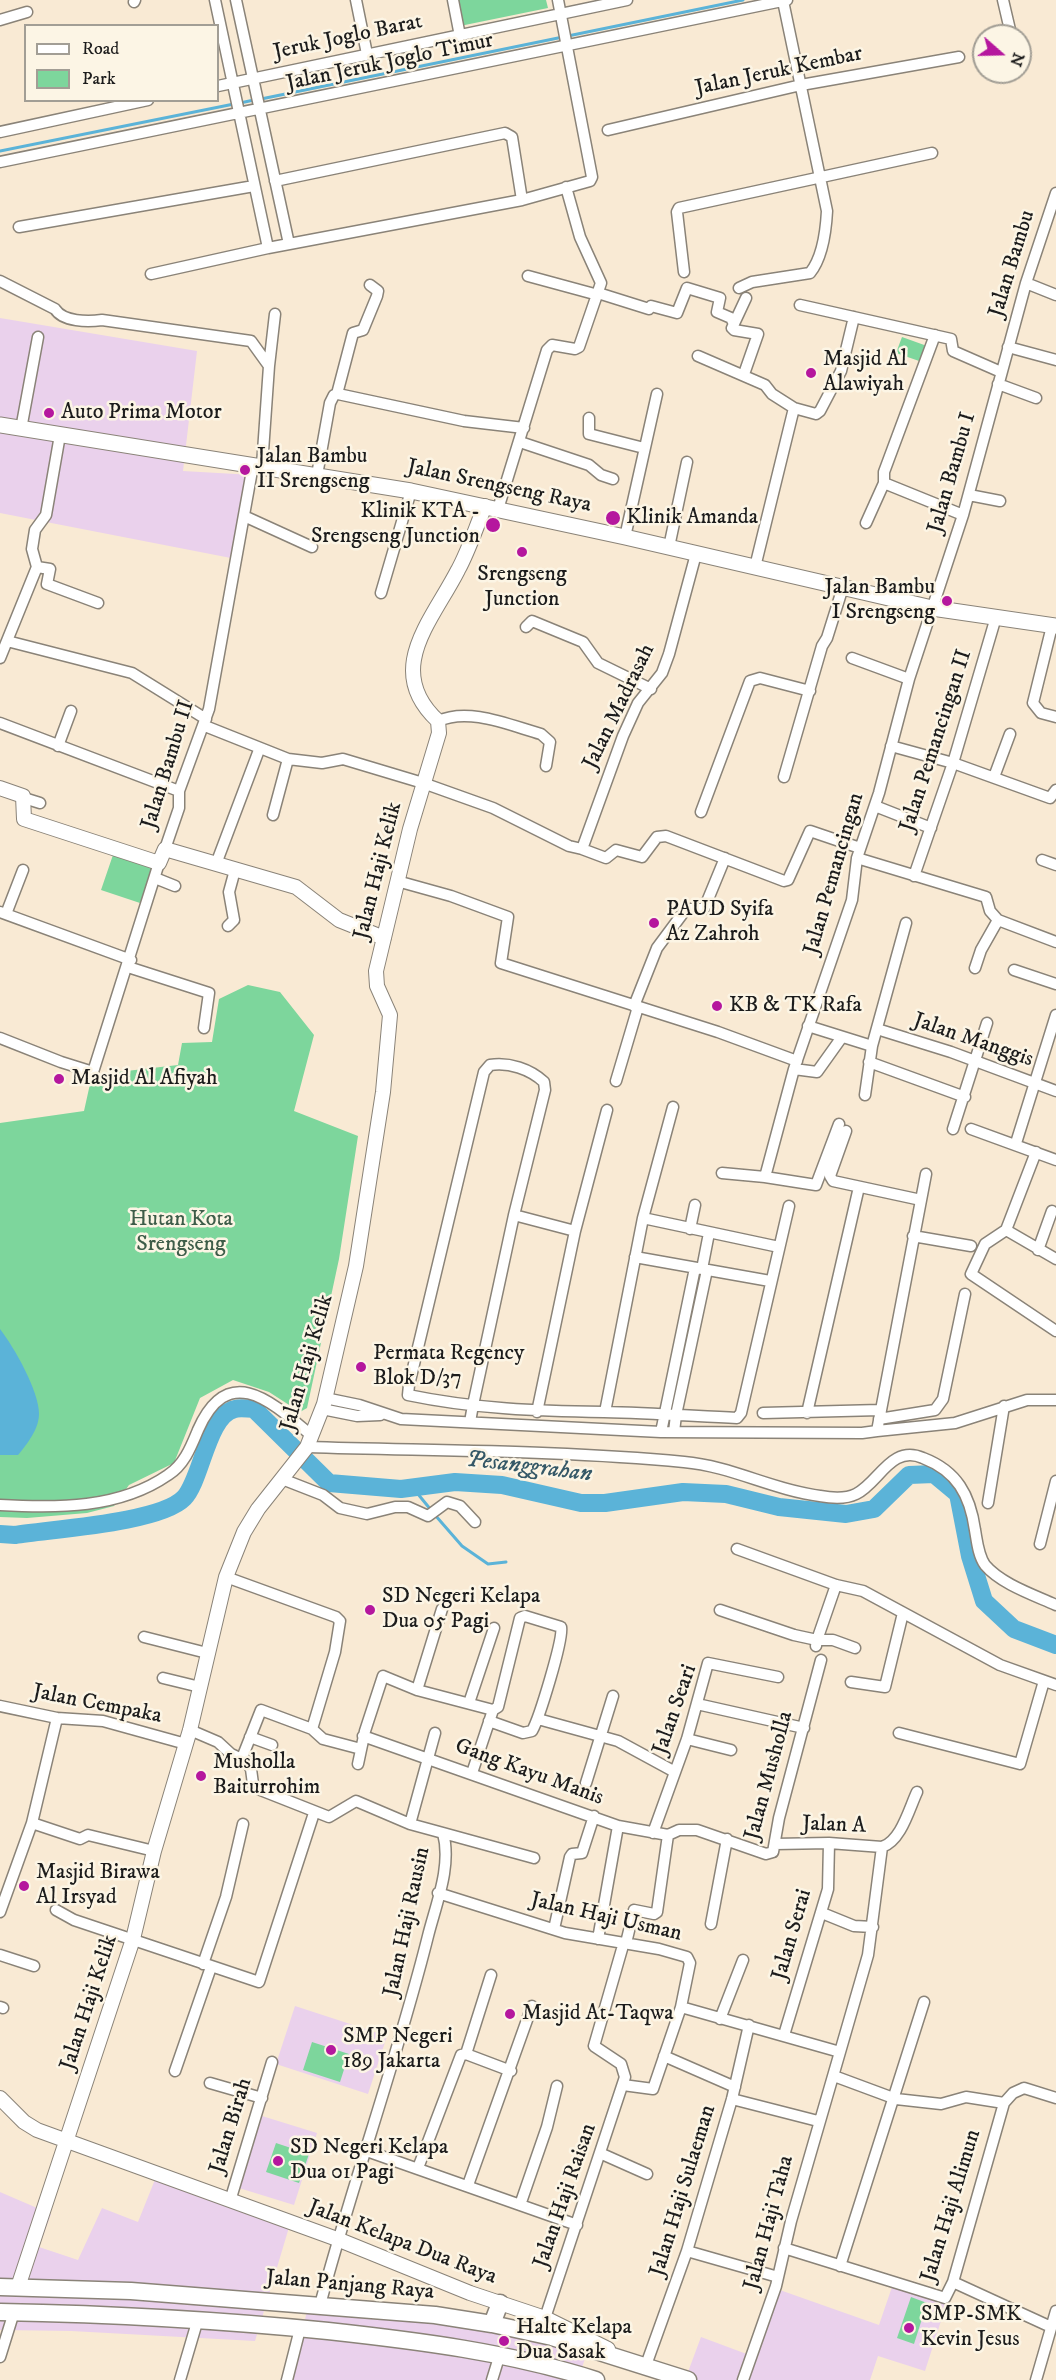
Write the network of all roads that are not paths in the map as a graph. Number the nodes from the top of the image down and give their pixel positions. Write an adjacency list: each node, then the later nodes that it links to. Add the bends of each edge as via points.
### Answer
1 (215, 0): 18 (street)
2 (236, 0): 17 (street)
3 (356, 0): 15 (street)
4 (453, 0): 13 (street)
5 (558, 0): 10 (street)
6 (627, 0): 10 (street, Jeruk Joglo Barat)
7 (785, 0): 14 (street, Jalan Jeruk Joglo Timur); 20 (street)
8 (1003, 0): 12 (street)
9 (27, 12): 11 (street)
10 (562, 18): 13 (street, Jeruk Joglo Barat); 14 (street)
11 (0, 20)
12 (1009, 24)
13 (460, 36): 15 (street, Jeruk Joglo Barat)
14 (566, 43): 22 (street, Jalan Jeruk Joglo Timur); 31 (street, via 592,177 590,181)
15 (367, 54): 17 (street, Jeruk Joglo Barat)
16 (959, 57): 20 (street, Jalan Jeruk Kembar)
17 (253, 79): 18 (street, Jeruk Joglo Barat); 22 (street)
18 (232, 83): 19 (street, Jeruk Joglo Barat); 23 (street)
19 (219, 86)
20 (801, 86): 24 (street, Jalan Jeruk Kembar); 28 (street)
21 (139, 102): 25 (street)
22 (259, 109): 23 (street, Jalan Jeruk Joglo Timur); 29 (street)
23 (239, 114): 27 (street, Jalan Jeruk Joglo Timur); 30 (street)
24 (608, 130)
25 (0, 132)
26 (932, 153): 28 (street)
27 (0, 162)
28 (820, 177): 37 (street, via 679,208); 43 (street, via 827,211 815,268 807,275 752,282)
29 (275, 180): 33 (street, via 505,133 512,137); 35 (street)
30 (254, 186): 34 (street); 36 (street)
31 (566, 187): 33 (street); 44 (street, via 580,237 600,277)
32 (1056, 193): 41 (street, Jalan Bambu)
33 (522, 200): 35 (street)
34 (20, 227)
35 (289, 244): 36 (street)
36 (268, 248): 38 (street)
37 (684, 272)
38 (151, 274)
39 (528, 276): 44 (street)
40 (0, 281): 56 (street, via 60,315 79,320 247,339 255,344)
41 (1026, 283): 45 (street); 53 (street, Jalan Bambu)
42 (370, 285): 60 (street, via 378,291 377,296 363,330 352,333)
43 (739, 288)
44 (598, 294): 50 (street, via 677,313 687,288 719,298 717,312 731,318); 67 (street, via 579,347 574,350 552,345 547,350)
45 (1056, 296)
46 (746, 298): 50 (street)
47 (800, 305): 49 (street)
48 (275, 314): 56 (street, Jalan Bambu II)
49 (855, 316): 51 (street); 63 (street, via 841,371 820,411 816,414)
50 (734, 324): 58 (street, via 734,330 758,334)
51 (935, 335): 57 (street, via 952,339 953,351); 75 (street, via 884,472)
52 (38, 337): 66 (street)
53 (1008, 347): 55 (street); 57 (street, Jalan Bambu I)
54 (698, 356): 58 (street)
55 (1056, 360)
56 (269, 366): 72 (street, Jalan Bambu II)
57 (1001, 372): 59 (street, Jalan Bambu I)
58 (744, 374): 63 (street)
59 (998, 384): 62 (street); 77 (street, Jalan Bambu I)
60 (337, 394): 67 (street, via 464,421); 73 (street, via 330,403)
61 (657, 394): 70 (street)
62 (1036, 398)
63 (794, 408): 88 (street)
64 (589, 418): 70 (street, via 589,434)
65 (0, 425): 66 (main road, Jalan Srengseng Raya)
66 (21, 429): 68 (main road, Jalan Srengseng Raya)
67 (524, 429): 69 (street)
68 (60, 435): 72 (main road, Jalan Srengseng Raya); 87 (street, via 46,515 35,530 32,549)
69 (520, 442): 74 (street, via 589,465); 79 (street)
70 (644, 448): 83 (street)
71 (687, 462): 85 (street)
72 (258, 465): 73 (main road, Jalan Srengseng Raya); 81 (street, Jalan Bambu II)
73 (317, 474): 76 (main road, Jalan Srengseng Raya)
74 (614, 479)
75 (884, 483): 80 (street); 82 (street)
76 (411, 491): 79 (main road, Jalan Srengseng Raya); 90 (street)
77 (969, 495): 78 (street); 80 (street, Jalan Bambu I)
78 (1000, 501)
79 (491, 507): 83 (main road, Jalan Srengseng Raya); 104 (street, via 417,645 413,684 417,696)
80 (963, 515): 92 (street, Jalan Bambu I)
81 (244, 516): 84 (street); 105 (street, Jalan Bambu II)
82 (866, 523)
83 (625, 537): 85 (main road, Jalan Srengseng Raya)
84 (312, 547)
85 (669, 547): 86 (main road, Jalan Srengseng Raya)
86 (696, 554): 88 (main road, Jalan Srengseng Raya); 100 (street, Jalan Madrasah, via 669,654)
87 (37, 567): 91 (street, via 50,569 47,584); 96 (street)
88 (755, 567): 89 (main road, Jalan Srengseng Raya)
89 (840, 587): 92 (main road, Jalan Srengseng Raya); 101 (street, via 821,637)
90 (381, 593)
91 (98, 603)
92 (932, 608): 93 (main road, Jalan Srengseng Raya); 99 (street, Jalan Pemancingan)
93 (996, 617): 94 (main road, Jalan Srengseng Raya); 112 (street, Jalan Pemancingan II)
94 (1054, 626): 103 (street, via 1033,703 1041,713)
95 (526, 627): 100 (street, via 532,621 580,640 598,663)
96 (5, 634): 97 (street); 105 (street, via 132,673)
97 (0, 658)
98 (852, 658): 99 (street)
99 (909, 679): 109 (street, Jalan Pemancingan)
100 (651, 688): 127 (street, Jalan Madrasah, via 638,703 623,736)
101 (810, 691): 114 (street); 123 (street, via 760,678 750,681)
102 (71, 711): 108 (street)
103 (1056, 717)
104 (438, 721): 113 (street, via 466,715 541,734 550,742); 116 (street, Jalan Haji Kelik, via 439,733)
105 (206, 722): 110 (street); 119 (street, Jalan Bambu II)
106 (0, 723): 108 (street)
107 (1010, 734): 115 (street)
108 (58, 746): 119 (street)
109 (891, 746): 112 (street); 122 (street, Jalan Pemancingan)
110 (259, 750): 111 (street); 132 (street)
111 (288, 759): 116 (street, via 322,764 343,759); 124 (street)
112 (953, 763): 115 (street); 125 (street, Jalan Pemancingan II)
113 (546, 766)
114 (784, 777)
115 (994, 777): 118 (street, via 1050,798)
116 (423, 783): 127 (street, via 494,808); 138 (street, Jalan Haji Kelik)
117 (0, 788): 120 (street)
118 (1056, 790)
119 (179, 791): 126 (street, Jalan Bambu II, via 179,808)
120 (24, 798): 121 (street); 131 (street, via 24,819)
121 (40, 803)
122 (875, 806): 125 (street); 128 (street, Jalan Pemancingan)
123 (701, 812)
124 (273, 815)
125 (931, 828): 136 (street, Jalan Pemancingan II)
126 (165, 849): 131 (street, Jalan Bambu II); 132 (street)
127 (582, 849): 129 (street, via 606,858 616,850 642,857 660,835)
128 (859, 853): 129 (street, via 810,831 786,881); 136 (street); 153 (street, Jalan Pemancingan, via 852,900)
129 (725, 858): 150 (street, via 704,909 686,909 660,942)
130 (1042, 860): 133 (street)
131 (159, 863): 137 (street, Jalan Bambu II)
132 (216, 864): 135 (street)
133 (1056, 865)
134 (23, 870): 140 (street)
135 (235, 870): 143 (street, via 229,892 234,920); 144 (street, via 301,888 339,920)
136 (914, 876): 141 (street, via 986,897)
137 (155, 878): 139 (street); 146 (street, Jalan Bambu II)
138 (397, 881): 144 (street, Jalan Haji Kelik); 150 (street, via 508,917 500,962)
139 (175, 886)
140 (3, 913): 146 (street)
141 (998, 920): 145 (street); 147 (street)
142 (906, 923): 155 (street, Jalan Manggis)
143 (228, 926)
144 (384, 938): 199 (street, Jalan Haji Kelik, via 376,978 388,1007 390,1027 380,1119 356,1266)
145 (1056, 942)
146 (130, 963): 154 (street, via 209,993); 157 (street, Jalan Bambu II, via 94,1071)
147 (975, 968)
148 (1014, 970): 149 (street)
149 (1056, 984)
150 (636, 1007): 161 (street, via 718,1032); 162 (street)
151 (1055, 1020): 163 (street)
152 (987, 1023): 159 (street)
153 (808, 1026): 156 (street); 161 (street, Jalan Pemancingan)
154 (204, 1028)
155 (877, 1029): 158 (street, Jalan Manggis); 159 (street, Jalan Manggis)
156 (842, 1037): 158 (street); 161 (street, via 817,1072)
157 (0, 1038)
158 (872, 1046): 160 (street, Jalan Manggis)
159 (976, 1061): 163 (street, Jalan Manggis); 166 (street)
160 (869, 1062): 165 (street, Jalan Manggis); 166 (street)
161 (796, 1065): 176 (street, Jalan Pemancingan)
162 (616, 1081)
163 (1037, 1084): 164 (street, Jalan Manggis); 171 (street)
164 (1056, 1091)
165 (865, 1095)
166 (965, 1097): 169 (street)
167 (673, 1107): 183 (street)
168 (607, 1110): 186 (street)
169 (954, 1129)
170 (971, 1129): 171 (street)
171 (1016, 1143): 172 (street)
172 (1036, 1152): 173 (street); 185 (street)
173 (1056, 1160)
174 (722, 1173): 176 (street)
175 (926, 1174): 178 (street)
176 (765, 1177): 177 (street, via 816,1185 843,1128 830,1176 833,1181)
177 (860, 1187): 178 (street); 205 (street)
178 (921, 1200): 188 (street)
179 (695, 1204): 184 (street)
180 (789, 1206): 190 (street)
181 (1052, 1211): 191 (street)
182 (514, 1215): 186 (street); 200 (street); 200 (street, via 545,1086 528,1071 495,1064 484,1072 407,1392 411,1396)
183 (643, 1218): 184 (street); 192 (street)
184 (690, 1229): 187 (street)
185 (1006, 1230): 191 (street); 197 (street, via 980,1251 971,1271 973,1277)
186 (575, 1231): 202 (street)
187 (710, 1233): 190 (street); 194 (street)
188 (913, 1236): 189 (street); 207 (street)
189 (971, 1246)
190 (779, 1247): 195 (street)
191 (1038, 1250): 193 (street)
192 (635, 1257): 194 (street); 203 (street)
193 (1056, 1259)
194 (701, 1269): 195 (street); 206 (street)
195 (770, 1281): 206 (street, via 740,1416)
196 (965, 1294): 207 (street, via 943,1399 934,1410)
197 (1056, 1331)
198 (1056, 1400): 201 (street, via 1026,1400)
199 (324, 1404): 208 (street, via 358,1405 401,1419); 211 (street, Jalan Haji Kelik)
200 (473, 1405): 202 (street); 208 (street)
201 (1004, 1406): 207 (street, via 955,1423); 214 (street)
202 (537, 1412): 203 (street)
203 (605, 1412): 206 (street)
204 (764, 1413): 205 (street)
205 (807, 1413): 207 (street)
206 (670, 1415): 209 (street); 210 (street)
207 (879, 1420): 210 (street, via 862,1433)
208 (470, 1422): 209 (street)
209 (661, 1432): 210 (street)
210 (674, 1432)
211 (308, 1444): 212 (street, Jalan Haji Kelik); 215 (street, via 279,1408 255,1394 234,1392 216,1401 184,1459 171,1474 152,1486 106,1502 38,1507); 221 (street, via 684,1462 730,1470 811,1494 840,1497 861,1491 885,1465 900,1457 919,1456 956,1477 966,1493 984,1563 1002,1578)
212 (284, 1475): 216 (street, via 340,1508 367,1514 408,1507 428,1516 447,1502 460,1506); 219 (street, Jalan Haji Kelik, via 244,1532)
213 (1056, 1481): 217 (street)
214 (988, 1503)
215 (0, 1505)
216 (475, 1522)
217 (1040, 1544)
218 (737, 1549): 220 (street)
219 (226, 1577): 229 (street, Jalan Haji Kelik); 247 (street, via 340,1621)
220 (836, 1585): 224 (street, via 862,1591); 227 (street)
221 (1056, 1605)
222 (442, 1609): 237 (street)
223 (720, 1610): 227 (street)
224 (903, 1613): 233 (street, via 885,1687); 234 (street, via 1000,1665)
225 (494, 1628): 239 (street)
226 (144, 1637): 229 (street)
227 (816, 1643): 228 (street, via 832,1640)
228 (855, 1648)
229 (207, 1653): 236 (street, Jalan Haji Kelik)
230 (821, 1660): 246 (street, Jalan Musholla)
231 (778, 1677): 240 (street, Jalan Seari, via 708,1663)
232 (164, 1678): 236 (street)
233 (851, 1682)
234 (1044, 1682): 235 (street); 250 (street, via 1020,1764)
235 (1056, 1685)
236 (200, 1688): 248 (street, Jalan Haji Kelik)
237 (417, 1690): 239 (street); 251 (street, via 381,1677)
238 (613, 1696): 252 (street)
239 (469, 1703): 242 (street)
240 (697, 1704): 246 (street); 254 (street, Jalan Seari)
241 (0, 1706): 243 (street, Jalan Cempaka)
242 (493, 1710): 244 (street, via 498,1707 520,1618 525,1616 562,1629); 245 (street)
243 (57, 1718): 255 (street, Jalan Cempaka, via 103,1721); 268 (street)
244 (538, 1719): 245 (street, via 532,1731 526,1733); 252 (street)
245 (489, 1721): 263 (street)
246 (804, 1728): 277 (street, Jalan Musholla)
247 (312, 1729): 253 (street, via 262,1709); 257 (street, via 323,1739)
248 (190, 1730): 255 (street, Jalan Haji Kelik); 260 (street)
249 (435, 1733): 259 (street, Gang Kayu Manis)
250 (899, 1733)
251 (363, 1736): 257 (street); 259 (street, Gang Kayu Manis)
252 (602, 1736): 262 (street, via 636,1749); 264 (street)
253 (250, 1737): 256 (street); 260 (street)
254 (687, 1739): 258 (street); 262 (street, Jalan Seari)
255 (186, 1744): 279 (street, Jalan Haji Kelik)
256 (272, 1745)
257 (361, 1749): 261 (street)
258 (731, 1750)
259 (426, 1757): 263 (street, Gang Kayu Manis); 270 (street, Gang Kayu Manis)
260 (242, 1758): 266 (street, Jalan Haji Rausin, via 251,1769 255,1787)
261 (358, 1764)
262 (675, 1772): 273 (street, Jalan Seari)
263 (472, 1773): 267 (street, Gang Kayu Manis)
264 (586, 1783)
265 (917, 1792): 278 (street, via 896,1837)
266 (314, 1813): 270 (street, Jalan Haji Rausin, via 332,1817 356,1801); 293 (street, via 259,1983)
267 (594, 1816): 271 (street, Gang Kayu Manis); 287 (street, via 582,1853 570,1857)
268 (32, 1823): 279 (street, via 80,1839 88,1835); 283 (street)
269 (243, 1824): 293 (street)
270 (410, 1824): 272 (street, Jalan Haji Rausin)
271 (618, 1826): 273 (street, Gang Kayu Manis); 289 (street)
272 (443, 1833): 280 (street); 281 (street, Jalan Haji Rausin, via 446,1853)
273 (653, 1833): 274 (street, Jalan Musholla)
274 (668, 1835): 275 (street, Jalan Musholla, via 679,1830 697,1830); 290 (street, via 657,1912 634,1910)
275 (727, 1839): 277 (street, Jalan Musholla, via 766,1854 772,1852); 285 (street)
276 (829, 1843): 277 (street, Jalan A); 278 (street, Jalan A); 284 (street, Jalan Serai, via 828,1889)
277 (775, 1844)
278 (882, 1847): 286 (street, Jalan A)
279 (154, 1851): 288 (street, Jalan Haji Kelik)
280 (534, 1858)
281 (438, 1893): 287 (street, Jalan Haji Usman); 321 (street, Jalan Haji Rausin, via 413,1994)
282 (56, 1910): 288 (street, via 74,1920)
283 (0, 1912)
284 (822, 1913): 286 (street, via 854,1926); 301 (street, Jalan Serai)
285 (711, 1924)
286 (873, 1927): 302 (street, Jalan A)
287 (555, 1929): 289 (street, Jalan Haji Usman)
288 (133, 1939): 293 (street); 320 (street, Jalan Haji Kelik)
289 (598, 1939): 290 (street, Jalan Haji Usman)
290 (625, 1942): 298 (street, Jalan Haji Usman, via 689,1959); 310 (street, via 594,2044 622,2066)
291 (0, 1955): 294 (street)
292 (743, 1960): 299 (street)
293 (207, 1965): 306 (street)
294 (34, 1966)
295 (491, 1975): 303 (street)
296 (924, 2002): 315 (street)
297 (532, 2006): 307 (street)
298 (681, 2007): 299 (street); 304 (street)
299 (720, 2019): 300 (street)
300 (749, 2025): 301 (street); 312 (street, Jalan Haji Sulaeman)
301 (784, 2035): 302 (street)
302 (840, 2052): 308 (street)
303 (466, 2054): 307 (street); 323 (street, via 461,2055)
304 (664, 2056): 310 (street, via 652,2089); 312 (street)
305 (272, 2062): 314 (street, Jalan Birah)
306 (175, 2071)
307 (511, 2071): 325 (street)
308 (834, 2076): 315 (street); 319 (street, Jalan Haji Taha)
309 (210, 2083): 314 (street)
310 (623, 2085): 322 (street, Jalan Haji Raisan)
311 (557, 2086): 327 (street, via 548,2127)
312 (735, 2087): 317 (street, Jalan Haji Sulaeman)
313 (0, 2098): 320 (street, Jalan Kelapa Dua Raya, via 31,2127)
314 (262, 2098): 326 (street, Jalan Birah)
315 (892, 2098): 318 (street, via 941,2104 966,2097); 332 (street)
316 (1056, 2098): 318 (street, via 1024,2088)
317 (732, 2099): 319 (street); 331 (street, Jalan Haji Sulaeman)
318 (1004, 2103): 334 (street, Jalan Haji Alimun)
319 (818, 2121): 330 (street, Jalan Haji Taha)
320 (67, 2140): 326 (street, Jalan Kelapa Dua Raya); 336 (street, Jalan Haji Kelik)
321 (364, 2150): 323 (street); 329 (street, Jalan Haji Rausin)
322 (602, 2154): 324 (street); 328 (street, Jalan Haji Raisan)
323 (418, 2168): 325 (street)
324 (647, 2174)
325 (468, 2185): 327 (street)
326 (230, 2201): 329 (street, Jalan Kelapa Dua Raya)
327 (520, 2205): 328 (street)
328 (577, 2225): 341 (street, Jalan Haji Raisan)
329 (337, 2239): 337 (street, Jalan Kelapa Dua Raya); 338 (street, Jalan Haji Rausin)
330 (784, 2248): 332 (street, Jalan Haji Alimun); 333 (street, Jalan Haji Taha)
331 (687, 2251): 333 (street); 349 (street, Jalan Haji Sulaeman)
332 (840, 2266): 334 (street, Jalan Haji Alimun, via 942,2299)
333 (778, 2277): 355 (street, Jalan Haji Taha)
334 (953, 2282): 344 (street)
335 (0, 2287): 336 (main road, Jalan Panjang Raya)
336 (18, 2287): 338 (main road, Jalan Panjang Raya)
337 (500, 2303): 341 (street, Jalan Kelapa Dua Raya); 343 (main road)
338 (320, 2305): 343 (main road, Jalan Panjang Raya)
339 (7, 2312): 342 (main road, Jalan Panjang Raya); 347 (street)
340 (1056, 2312): 344 (street)
341 (545, 2318): 348 (street, Jalan Kelapa Dua Raya)
342 (198, 2319): 345 (main road, Jalan Panjang Raya); 350 (street)
343 (492, 2324): 348 (main road, Jalan Panjang Raya)
344 (1051, 2327): 356 (street)
345 (300, 2329): 346 (main road, Jalan Panjang Raya); 351 (street)
346 (500, 2354): 352 (street); 353 (main road, Jalan Panjang Raya)
347 (0, 2357)
348 (624, 2358): 349 (main road, Jalan Panjang Raya)
349 (646, 2366): 354 (main road, Jalan Panjang Raya)
350 (180, 2380)
351 (286, 2380)
352 (492, 2380)
353 (596, 2380)
354 (688, 2380)
355 (743, 2380)
356 (1036, 2380)

